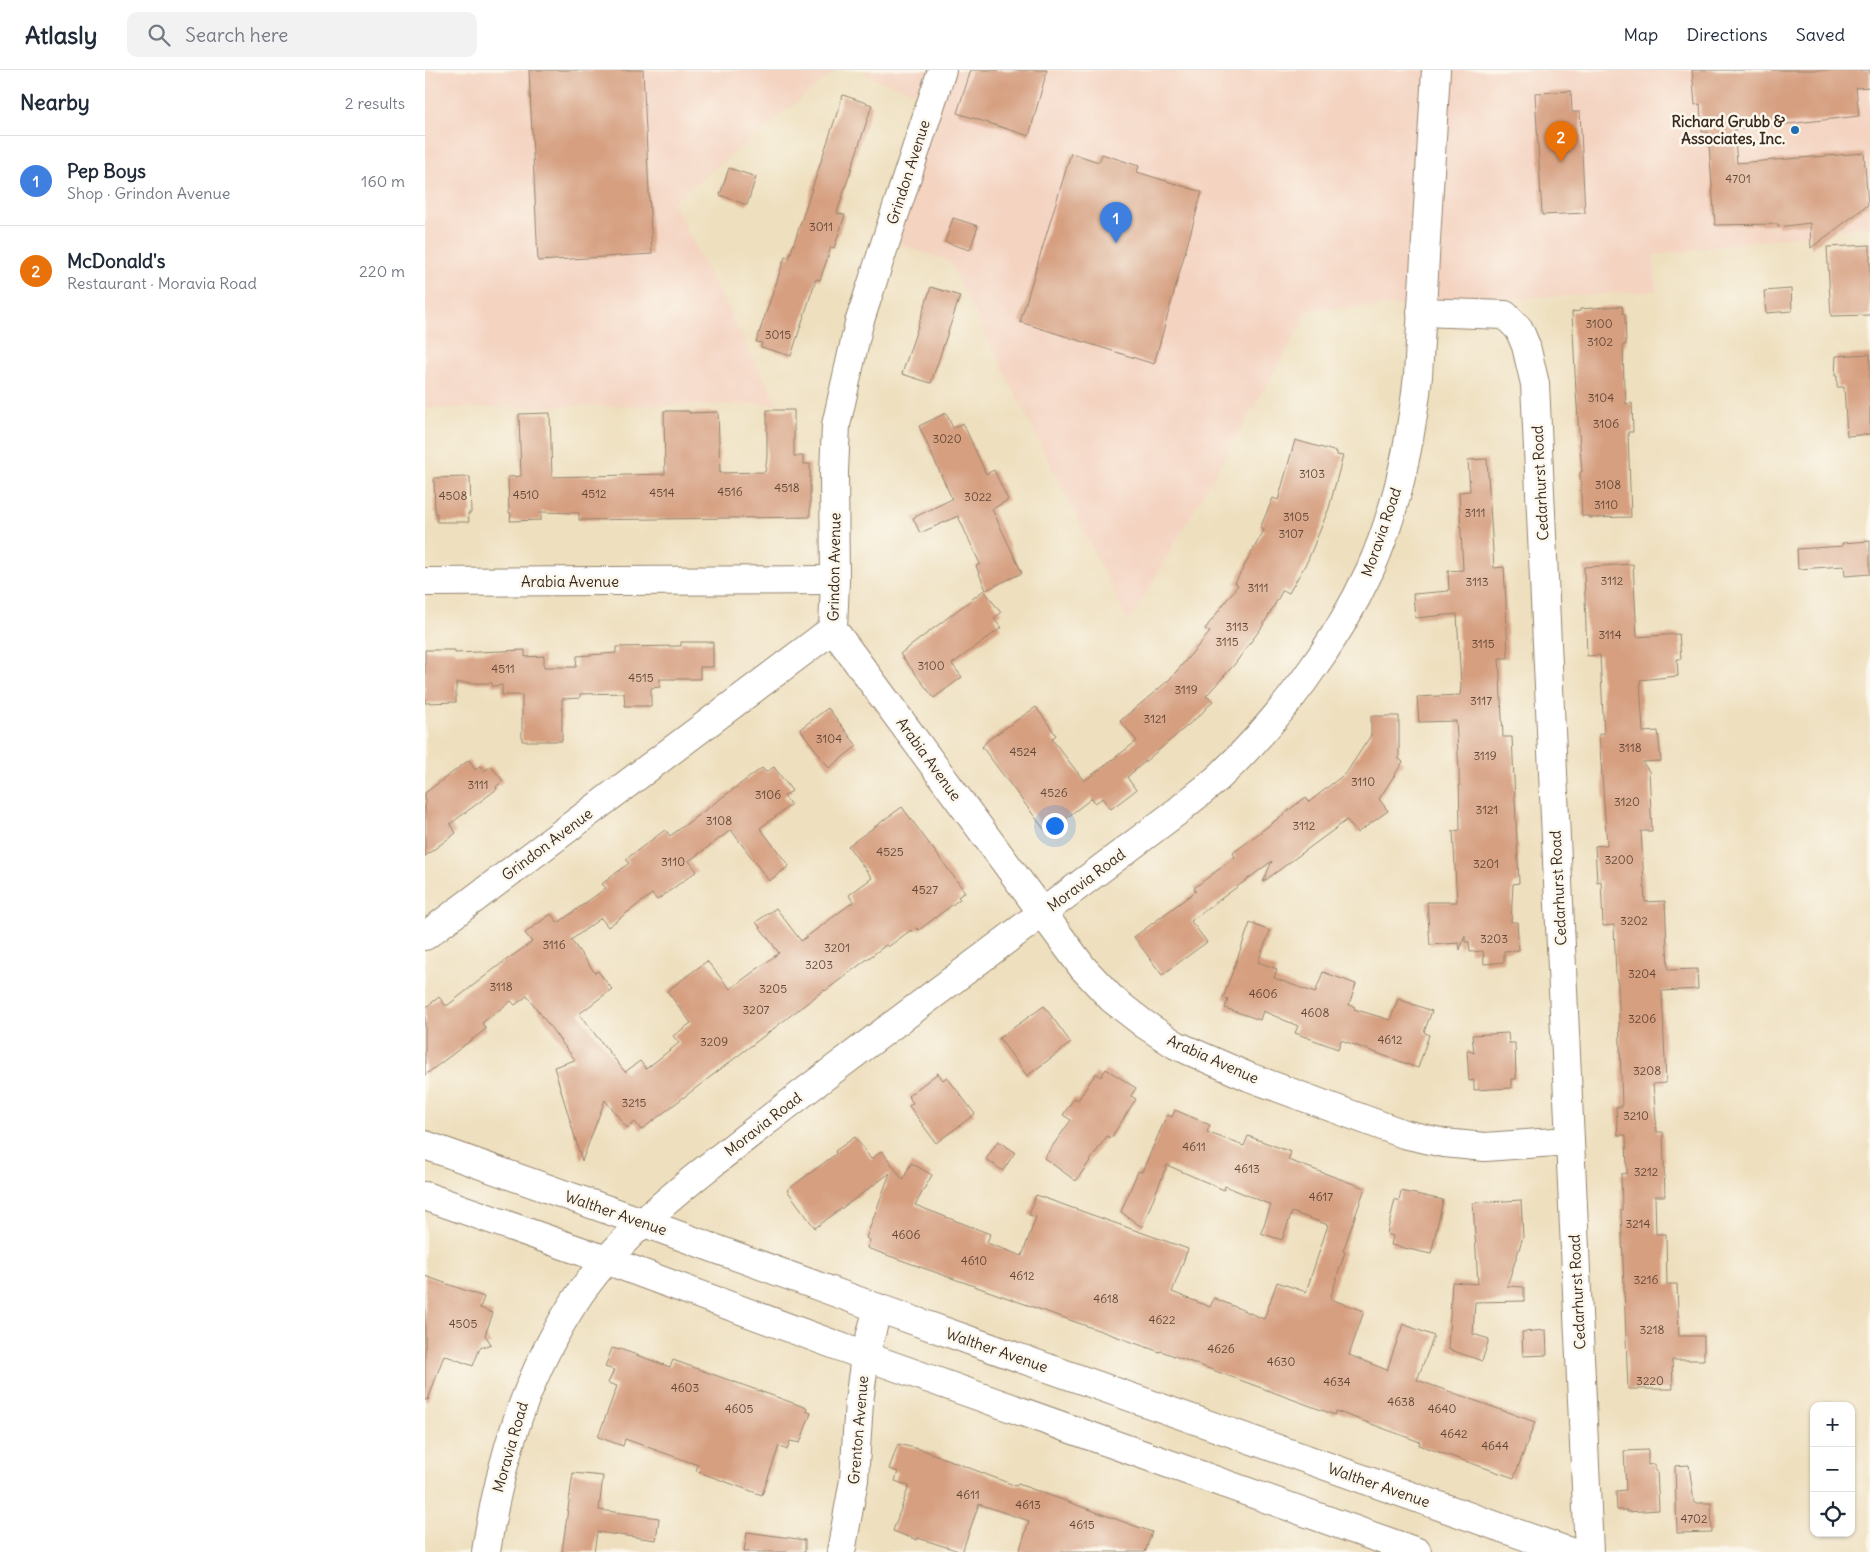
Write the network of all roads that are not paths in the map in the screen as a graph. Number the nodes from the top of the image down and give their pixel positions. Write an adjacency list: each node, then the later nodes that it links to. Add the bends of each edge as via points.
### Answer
1 (942, 70): 4 (main road, Grindon Avenue, via 859,323 845,382 836,425)
2 (1436, 70): 3 (main road, Moravia Road)
3 (1421, 312): 7 (main road, Moravia Road, via 1413,422 1387,524 1370,569 1317,662 1252,743 1218,777); 9 (main road, Cedarhurst Road, via 1505,315 1519,329 1535,384)
4 (835, 580): 5 (main road, Arabia Avenue); 6 (main road, Grindon Avenue)
5 (425, 582)
6 (833, 629): 7 (main road, Arabia Avenue); 8 (main road, Grindon Avenue)
7 (1042, 913): 9 (main road, Arabia Avenue, via 1083,968 1112,999 1177,1046 1213,1062 1404,1134 1444,1143 1485,1147); 12 (main road, Moravia Road, via 767,1119)
8 (425, 936)
9 (1569, 1141): 20 (main road, Cedarhurst Road)
10 (425, 1145): 12 (main road, Walther Avenue)
11 (425, 1196): 13 (main road)
12 (642, 1222): 13 (main road, Moravia Road); 14 (main road, Walther Avenue)
13 (606, 1260): 15 (main road); 16 (main road, Moravia Road, via 558,1329 530,1382 493,1503)
14 (878, 1308): 15 (main road, Grenton Avenue); 19 (main road, Walther Avenue)
15 (865, 1356): 17 (main road, Grenton Avenue, via 854,1480); 18 (main road)
16 (486, 1552)
17 (841, 1552)
18 (1417, 1552)
19 (1569, 1552)
20 (1589, 1552)

